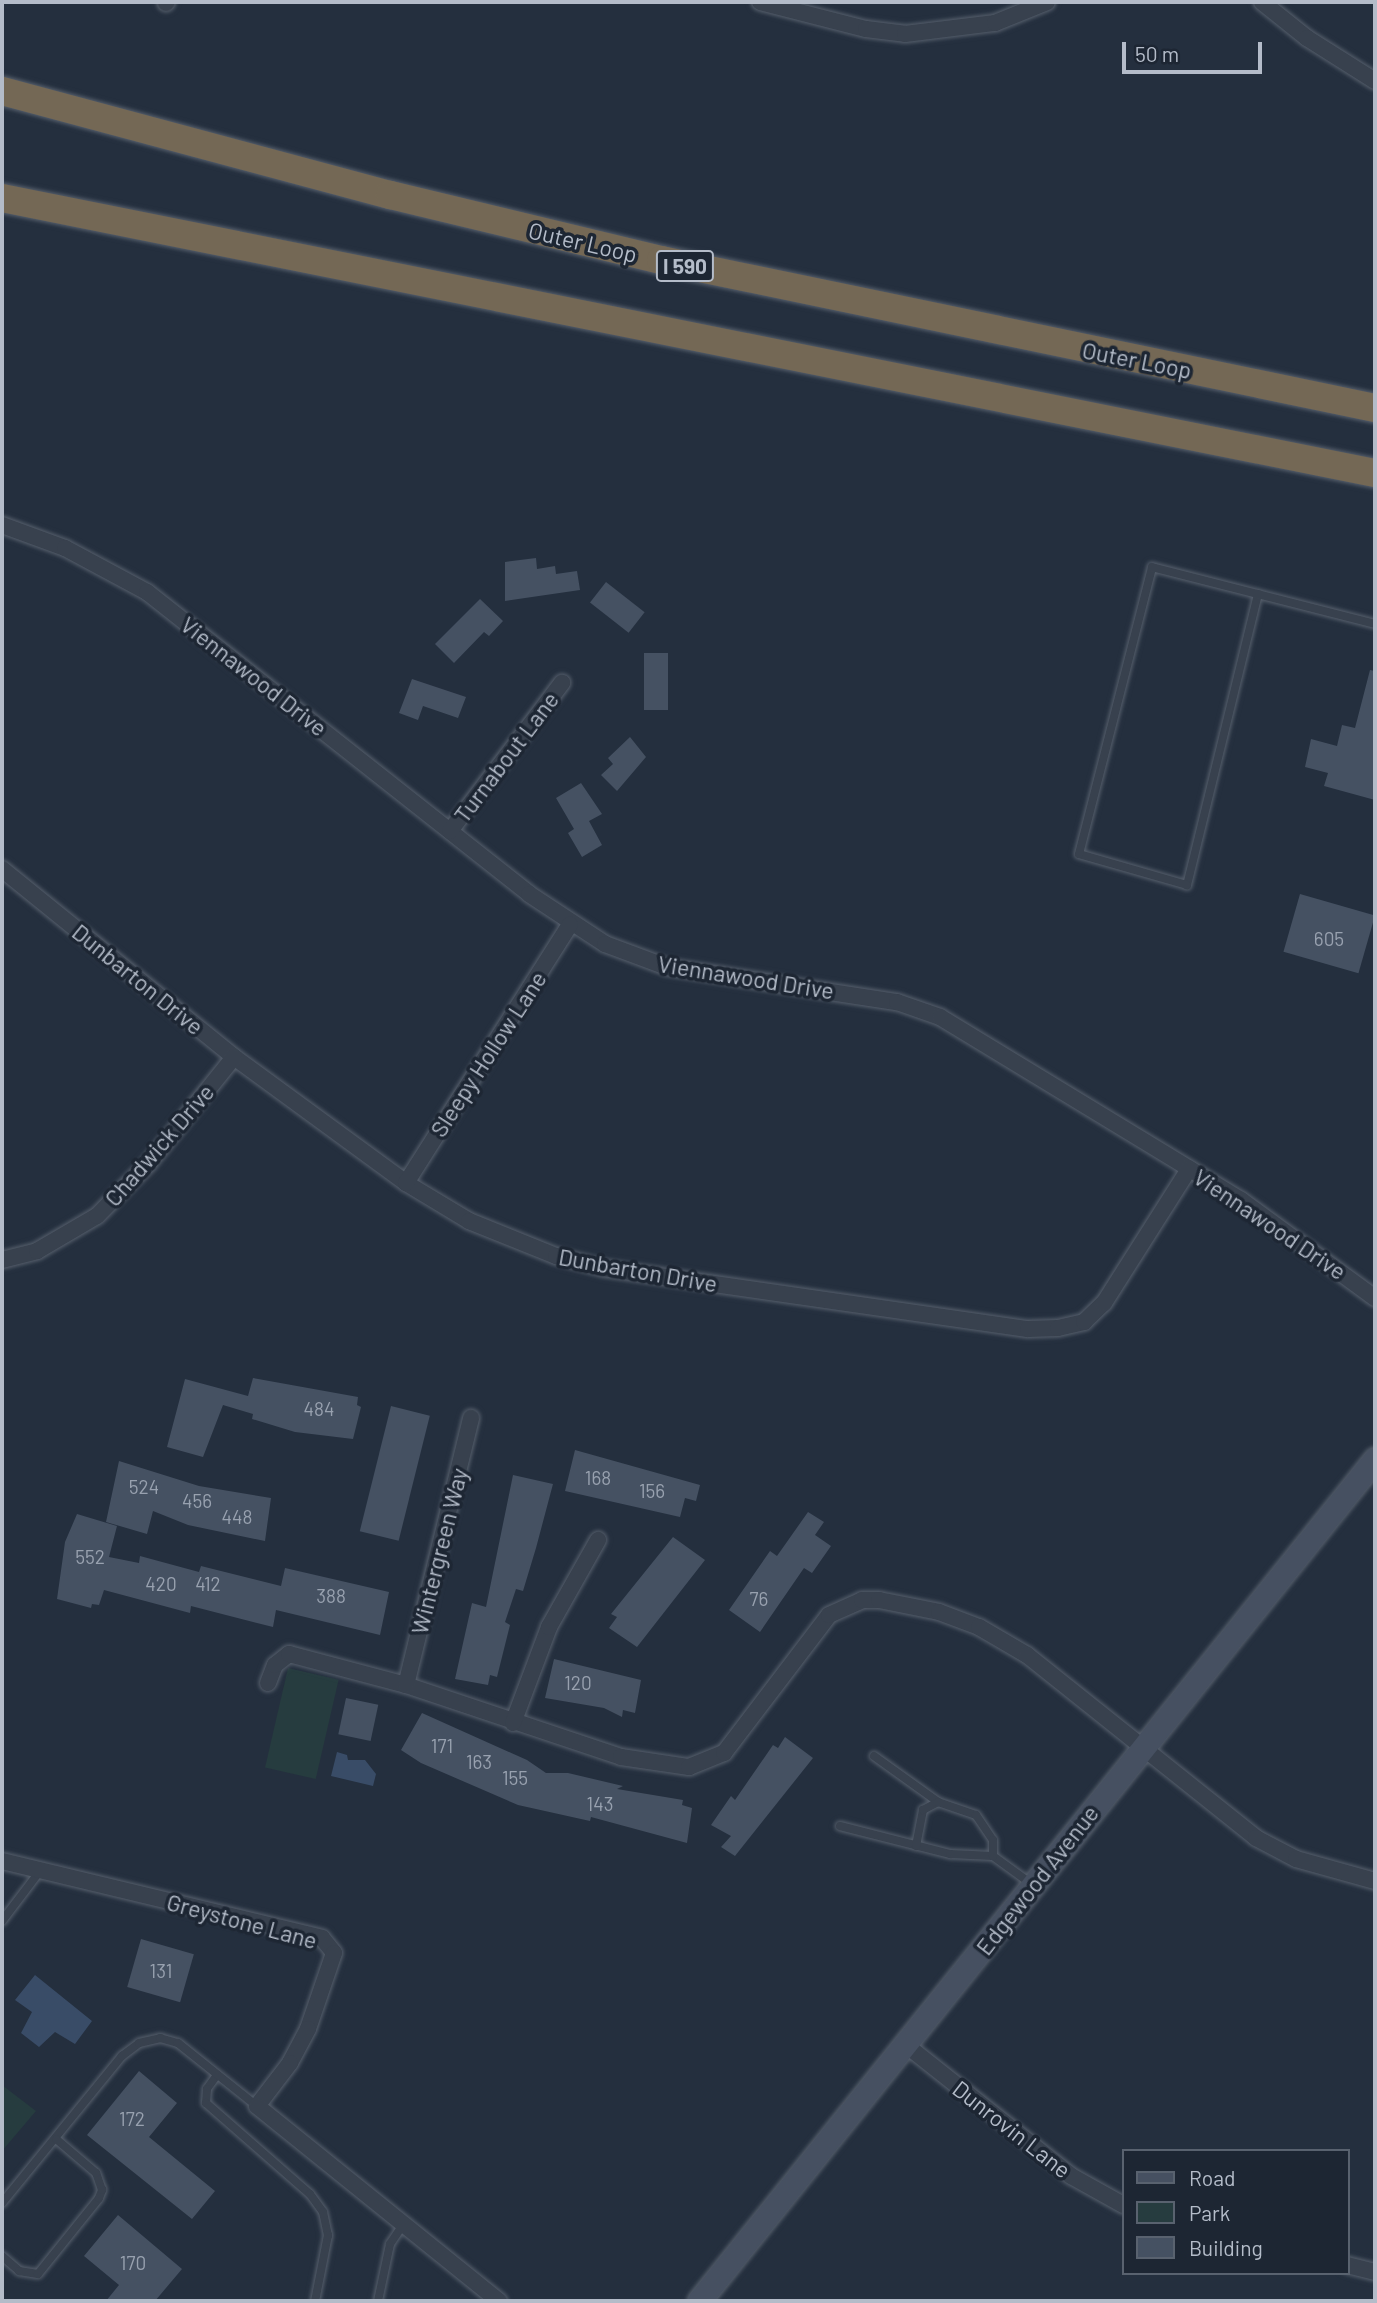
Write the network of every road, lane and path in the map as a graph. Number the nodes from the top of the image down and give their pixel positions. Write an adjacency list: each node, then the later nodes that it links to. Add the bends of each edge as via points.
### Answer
1 (760, 2): 2 (street, via 866,29 905,34 995,23)
2 (1047, 2)
3 (1262, 2): 4 (street, via 1307,38)
4 (1375, 81)
5 (2, 91): 7 (highway, Outer Loop / I 590, via 390,195 661,260)
6 (2, 198): 8 (highway)
7 (1375, 408)
8 (1375, 473)
9 (2, 525): 13 (street, Viennawood Drive, via 65,548 146,592)
10 (1258, 594): 10 (lane, via 1152,567 1079,854 1187,885); 11 (lane)
11 (1375, 624)
12 (562, 683): 13 (street, Turnabout Lane)
13 (450, 831): 15 (street, Viennawood Drive)
14 (2, 869): 16 (street, Dunbarton Drive)
15 (570, 925): 17 (street, Viennawood Drive, via 605,944 667,967 897,1002 940,1017); 18 (street, Sleepy Hollow Lane)
16 (234, 1057): 18 (street, Dunbarton Drive); 19 (street, Chadwick Drive, via 148,1164 97,1216 37,1251)
17 (1189, 1169): 18 (street, Dunbarton Drive, via 1104,1303 1084,1322 1028,1329 603,1268 514,1241); 20 (street, Viennawood Drive, via 1298,1238)
18 (406, 1183)
19 (2, 1260)
20 (1375, 1298)
21 (471, 1418): 25 (street, Wintergreen Way)
22 (1375, 1459): 27 (street, Edgewood Avenue)
23 (598, 1540): 26 (street, via 549,1627)
24 (268, 1683): 25 (street, via 275,1665 289,1654)
25 (406, 1685): 26 (street)
26 (513, 1723): 27 (street, via 621,1757 670,1766 706,1763 738,1737 829,1615 862,1600 879,1600 939,1612 979,1627 1027,1655)
27 (1142, 1746): 35 (street, via 1256,1838 1296,1859); 36 (street, Edgewood Avenue)
28 (874, 1756): 29 (lane)
29 (939, 1802): 31 (lane, via 923,1810); 32 (lane, via 976,1815 990,1833)
30 (840, 1826): 31 (lane)
31 (916, 1846): 32 (lane, via 950,1854)
32 (993, 1856): 36 (lane)
33 (2, 1861): 34 (street, Greystone Lane)
34 (40, 1870): 37 (lane); 40 (street, Greystone Lane, via 321,1938 334,1953 308,2029 290,2063)
35 (1375, 1881)
36 (1033, 1885): 38 (street, Edgewood Avenue)
37 (2, 1921)
38 (906, 2045): 43 (street, Dunrovin Lane, via 1071,2176); 51 (street, Edgewood Avenue)
39 (217, 2074): 40 (lane); 41 (lane, via 178,2043 160,2038 139,2043 122,2056); 48 (lane, via 207,2089 206,2102 310,2194 323,2212 328,2235)
40 (257, 2106): 44 (street)
41 (56, 2139): 42 (lane); 45 (lane, via 96,2173 102,2190 99,2198 38,2274 19,2271)
42 (2, 2203)
43 (1122, 2204)
44 (403, 2225): 49 (lane, via 390,2244); 50 (street)
45 (2, 2256)
46 (1349, 2266): 47 (street)
47 (1375, 2272)
48 (316, 2301)
49 (378, 2301)
50 (499, 2301)
51 (699, 2301)

